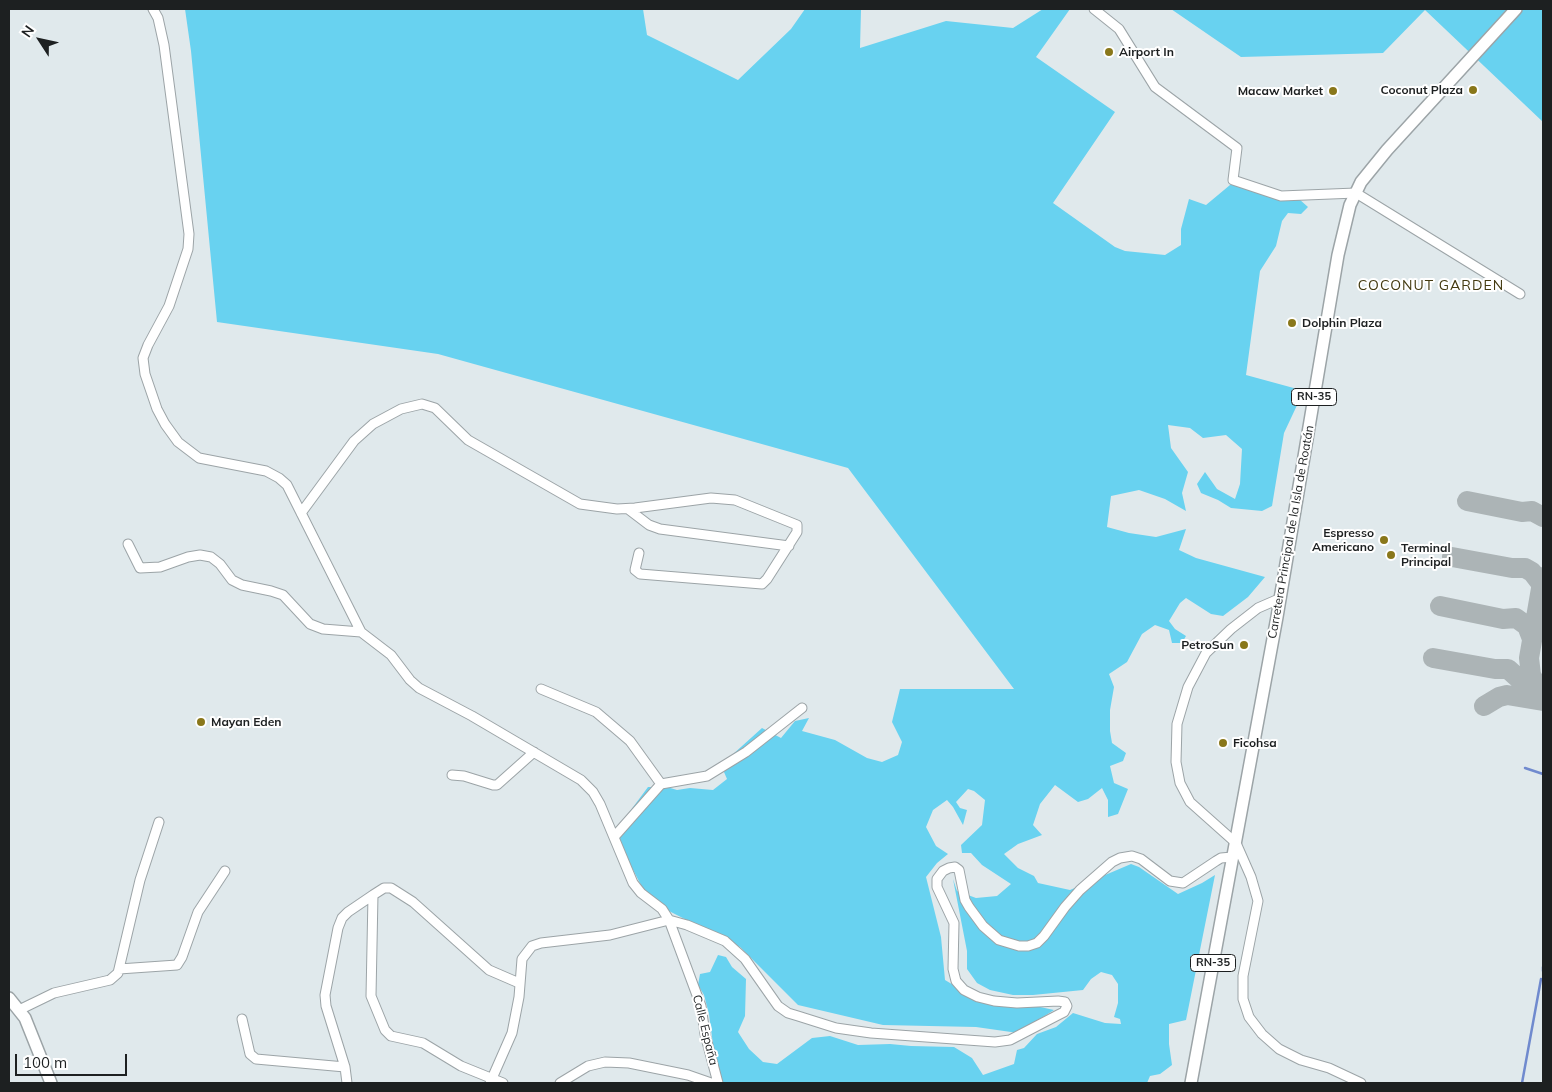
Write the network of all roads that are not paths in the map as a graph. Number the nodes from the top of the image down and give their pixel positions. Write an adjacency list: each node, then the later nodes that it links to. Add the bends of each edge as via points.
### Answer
1 (153, 9): 7 (street, via 164,45 189,234 188,249 168,306 143,358 145,374 157,409 178,442 200,458 266,471 279,478 287,485)
2 (1094, 9): 4 (street, via 1118,29 1156,87 1236,148 1233,180 1281,196)
3 (1516, 9): 4 (main road, Carretera Principal de la Isla de Roatán / RN-35, via 1387,150)
4 (1356, 193): 5 (street); 11 (main road, Carretera Principal de la Isla de Roatán / RN-35, via 1338,255)
5 (1520, 294)
6 (628, 508): 7 (street, via 580,504 468,440 435,408 422,404 401,409 367,429 354,441); 9 (street, via 649,525 660,529); 9 (street, via 711,498 735,500 797,525)
7 (301, 513): 12 (street)
8 (128, 544): 12 (street, via 140,568 160,567 200,555 212,557 232,580 283,595 310,624 323,629)
9 (789, 546): 10 (street, via 762,584 640,574 635,570)
10 (639, 553)
11 (1281, 598): 20 (main road, Carretera Principal de la Isla de Roatán / RN-35); 20 (street, via 1258,608 1206,653 1188,687 1177,724 1176,762 1180,782 1190,802)
12 (360, 632): 15 (street, via 391,655 419,688)
13 (541, 689): 17 (street, via 596,712 630,742)
14 (802, 708): 17 (street, via 746,752 707,776)
15 (534, 752): 16 (street, via 497,785); 19 (street, via 581,780 593,792)
16 (452, 775)
17 (660, 784): 19 (street)
18 (159, 822): 25 (street, via 140,880)
19 (614, 837): 24 (street, via 633,884)
20 (1236, 843): 21 (main road, Carretera Principal de la Isla de Roatán / RN-35); 39 (street, via 1258,901 1244,976 1243,998 1249,1017 1279,1048)
21 (1232, 857): 24 (street, via 1221,858 1183,883 1170,881 1142,858 1120,858 1080,890 1044,936 1028,946 999,940 969,908 959,870 955,867 943,872 937,880 938,888 954,923 953,968 956,981 964,990 994,1000 1058,1000 1067,1006 1064,1012 1010,1040 995,1042 836,1028 788,1013 778,1006 745,959 725,942); 38 (main road, Carretera Principal de la Isla de Roatán / RN-35)
22 (225, 871): 25 (street, via 198,912 177,965)
23 (373, 895): 26 (street, via 384,888 391,888 413,902 489,970); 30 (street, via 342,918 326,995 326,1006); 31 (street, via 371,987 374,1005 385,1030 390,1036 423,1044)
24 (669, 920): 26 (street, via 610,935 532,946 522,960); 37 (street, Calle España, via 702,1006 705,1034)
25 (119, 969): 28 (street, via 110,980 54,993)
26 (519, 983): 31 (street, via 512,1033)
27 (9, 998): 28 (main road)
28 (19, 1010): 32 (main road)
29 (242, 1019): 30 (street, via 250,1054 256,1059)
30 (345, 1068): 33 (street)
31 (491, 1081): 34 (street)
32 (51, 1083)
33 (347, 1083)
34 (503, 1083)
35 (560, 1083): 36 (street, via 588,1066 605,1062 629,1063)
36 (711, 1083)
37 (718, 1083)
38 (1191, 1083)
39 (1361, 1083)

